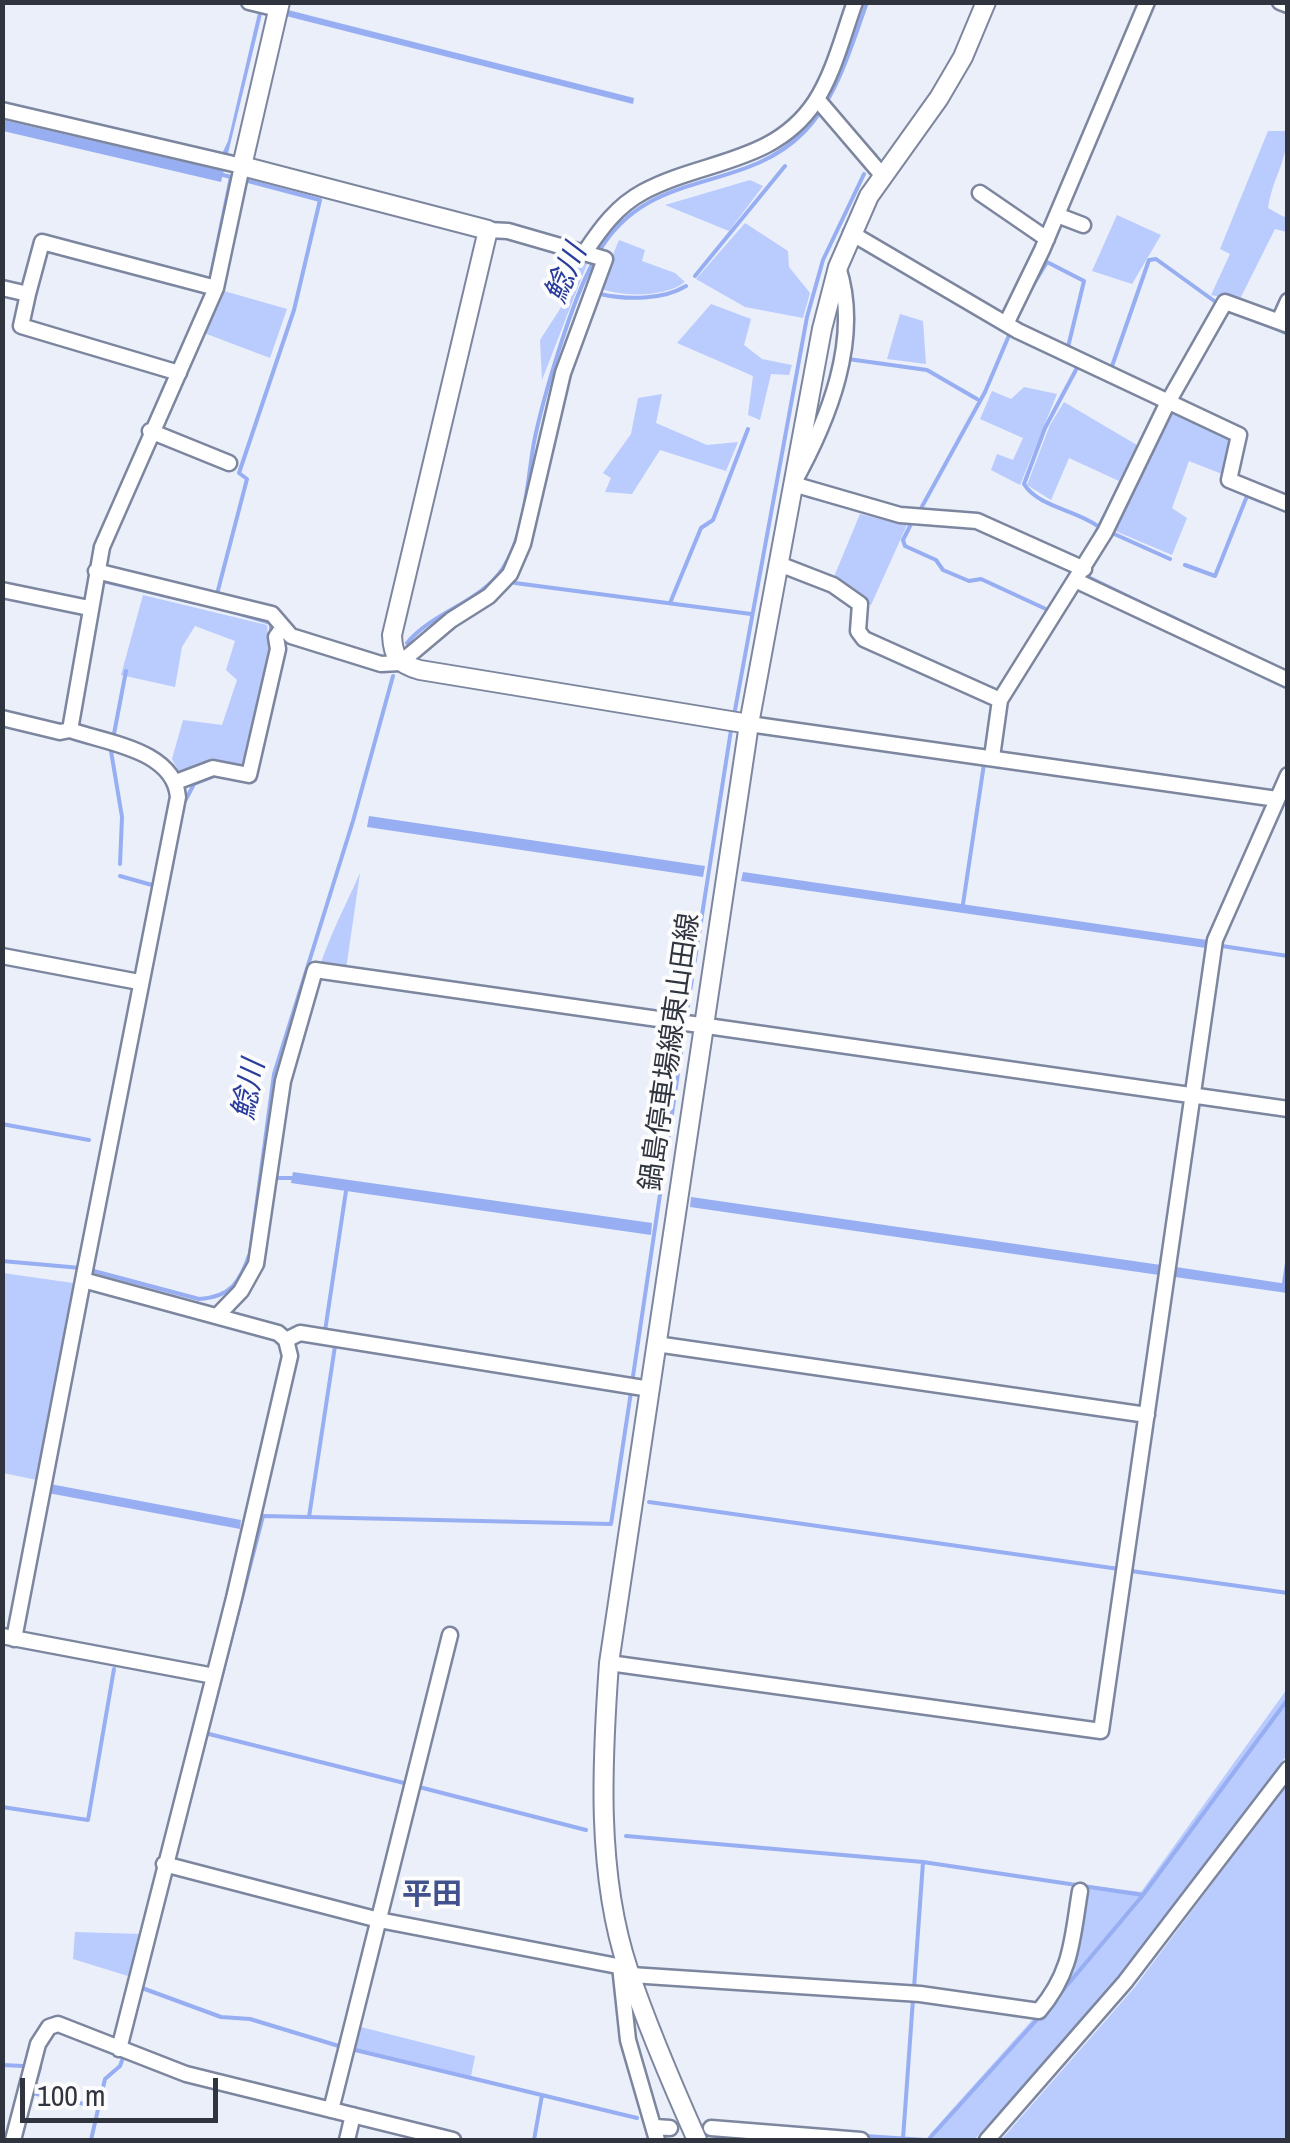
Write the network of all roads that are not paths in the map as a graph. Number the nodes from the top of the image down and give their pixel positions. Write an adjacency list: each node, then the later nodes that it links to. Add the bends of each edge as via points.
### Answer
1 (250, 2): 6 (street)
2 (855, 2): 8 (street)
3 (986, 2): 11 (main road, 鍋島停車場線東山田線, via 939,98)
4 (1146, 2): 13 (street)
5 (1280, 2): 7 (street)
6 (279, 6): 10 (main road)
7 (1288, 6)
8 (818, 99): 11 (street); 18 (street, via 772,144 642,192 606,222)
9 (2, 110): 10 (street)
10 (229, 163): 15 (main road); 20 (street)
11 (882, 175): 16 (main road, 鍋島停車場線東山田線)
12 (980, 193): 17 (street)
13 (1057, 216): 14 (street); 17 (street)
14 (1083, 224)
15 (488, 230): 18 (street); 37 (main road, via 392,635)
16 (851, 234): 24 (street); 29 (main road, 鍋島停車場線東山田線, via 838,268)
17 (1047, 239): 24 (street)
18 (585, 252): 37 (street, via 605,259 563,373 510,574)
19 (2, 288): 21 (street)
20 (216, 288): 21 (street, via 42,242); 25 (street)
21 (28, 294): 25 (street, via 21,326)
22 (1288, 301): 23 (street)
23 (1283, 323): 26 (street, via 1225,302)
24 (1006, 324): 26 (street)
25 (178, 372): 27 (street)
26 (1167, 404): 30 (street, via 1239,435 1230,480); 33 (street)
27 (150, 431): 28 (street); 32 (street)
28 (228, 463)
29 (794, 484): 31 (main road, 鍋島停車場線東山田線); 33 (street, via 900,515 977,521)
30 (1288, 504)
31 (779, 564): 39 (street, via 860,604 864,639); 41 (main road, 鍋島停車場線東山田線)
32 (96, 571): 35 (street); 36 (street, via 272,614)
33 (1080, 575): 38 (street); 39 (street)
34 (2, 590): 35 (street)
35 (89, 608): 42 (street)
36 (283, 627): 37 (street, via 291,636 382,664); 45 (street, via 249,775 213,768)
37 (400, 663): 41 (main road)
38 (1288, 680)
39 (1000, 700): 43 (street)
40 (2, 718): 42 (street)
41 (749, 724): 43 (street); 49 (main road, 鍋島停車場線東山田線)
42 (70, 730): 45 (street, via 161,762)
43 (992, 757): 46 (street)
44 (1288, 775): 46 (street)
45 (176, 782): 48 (street)
46 (1277, 798): 50 (street, via 1215,940)
47 (2, 956): 48 (street)
48 (139, 982): 52 (street)
49 (691, 1023): 50 (street); 53 (street, via 316,970 282,1081 256,1264 242,1292); 55 (main road, 鍋島停車場線東山田線)
50 (1193, 1096): 51 (street); 57 (street)
51 (1288, 1109)
52 (82, 1277): 53 (street); 59 (street)
53 (217, 1316): 54 (street)
54 (286, 1340): 56 (street, via 300,1333); 61 (street, via 290,1356)
55 (656, 1344): 56 (main road, 鍋島停車場線東山田線); 57 (street)
56 (638, 1387): 60 (main road, 鍋島停車場線東山田線)
57 (1147, 1415): 60 (street, via 1101,1730)
58 (450, 1636): 65 (street)
59 (8, 1638): 61 (street)
60 (609, 1663): 66 (main road, 鍋島停車場線東山田線, via 604,1814)
61 (214, 1676): 63 (street)
62 (1288, 1769): 76 (street, via 1125,1982)
63 (164, 1864): 65 (street); 67 (street)
64 (1080, 1891): 66 (street, via 1061,1986 1039,2011 920,1994)
65 (380, 1920): 66 (street); 68 (street)
66 (626, 1970): 70 (street, via 628,2040); 71 (main road, 鍋島停車場線東山田線)
67 (124, 2051): 68 (street, via 186,2074); 72 (street, via 69,2026 49,2026 38,2044)
68 (330, 2110): 69 (street)
69 (353, 2116): 73 (street); 74 (street)
70 (661, 2132)
71 (704, 2134): 75 (street)
72 (13, 2140)
73 (347, 2140)
74 (453, 2140)
75 (861, 2140)
76 (987, 2140)

